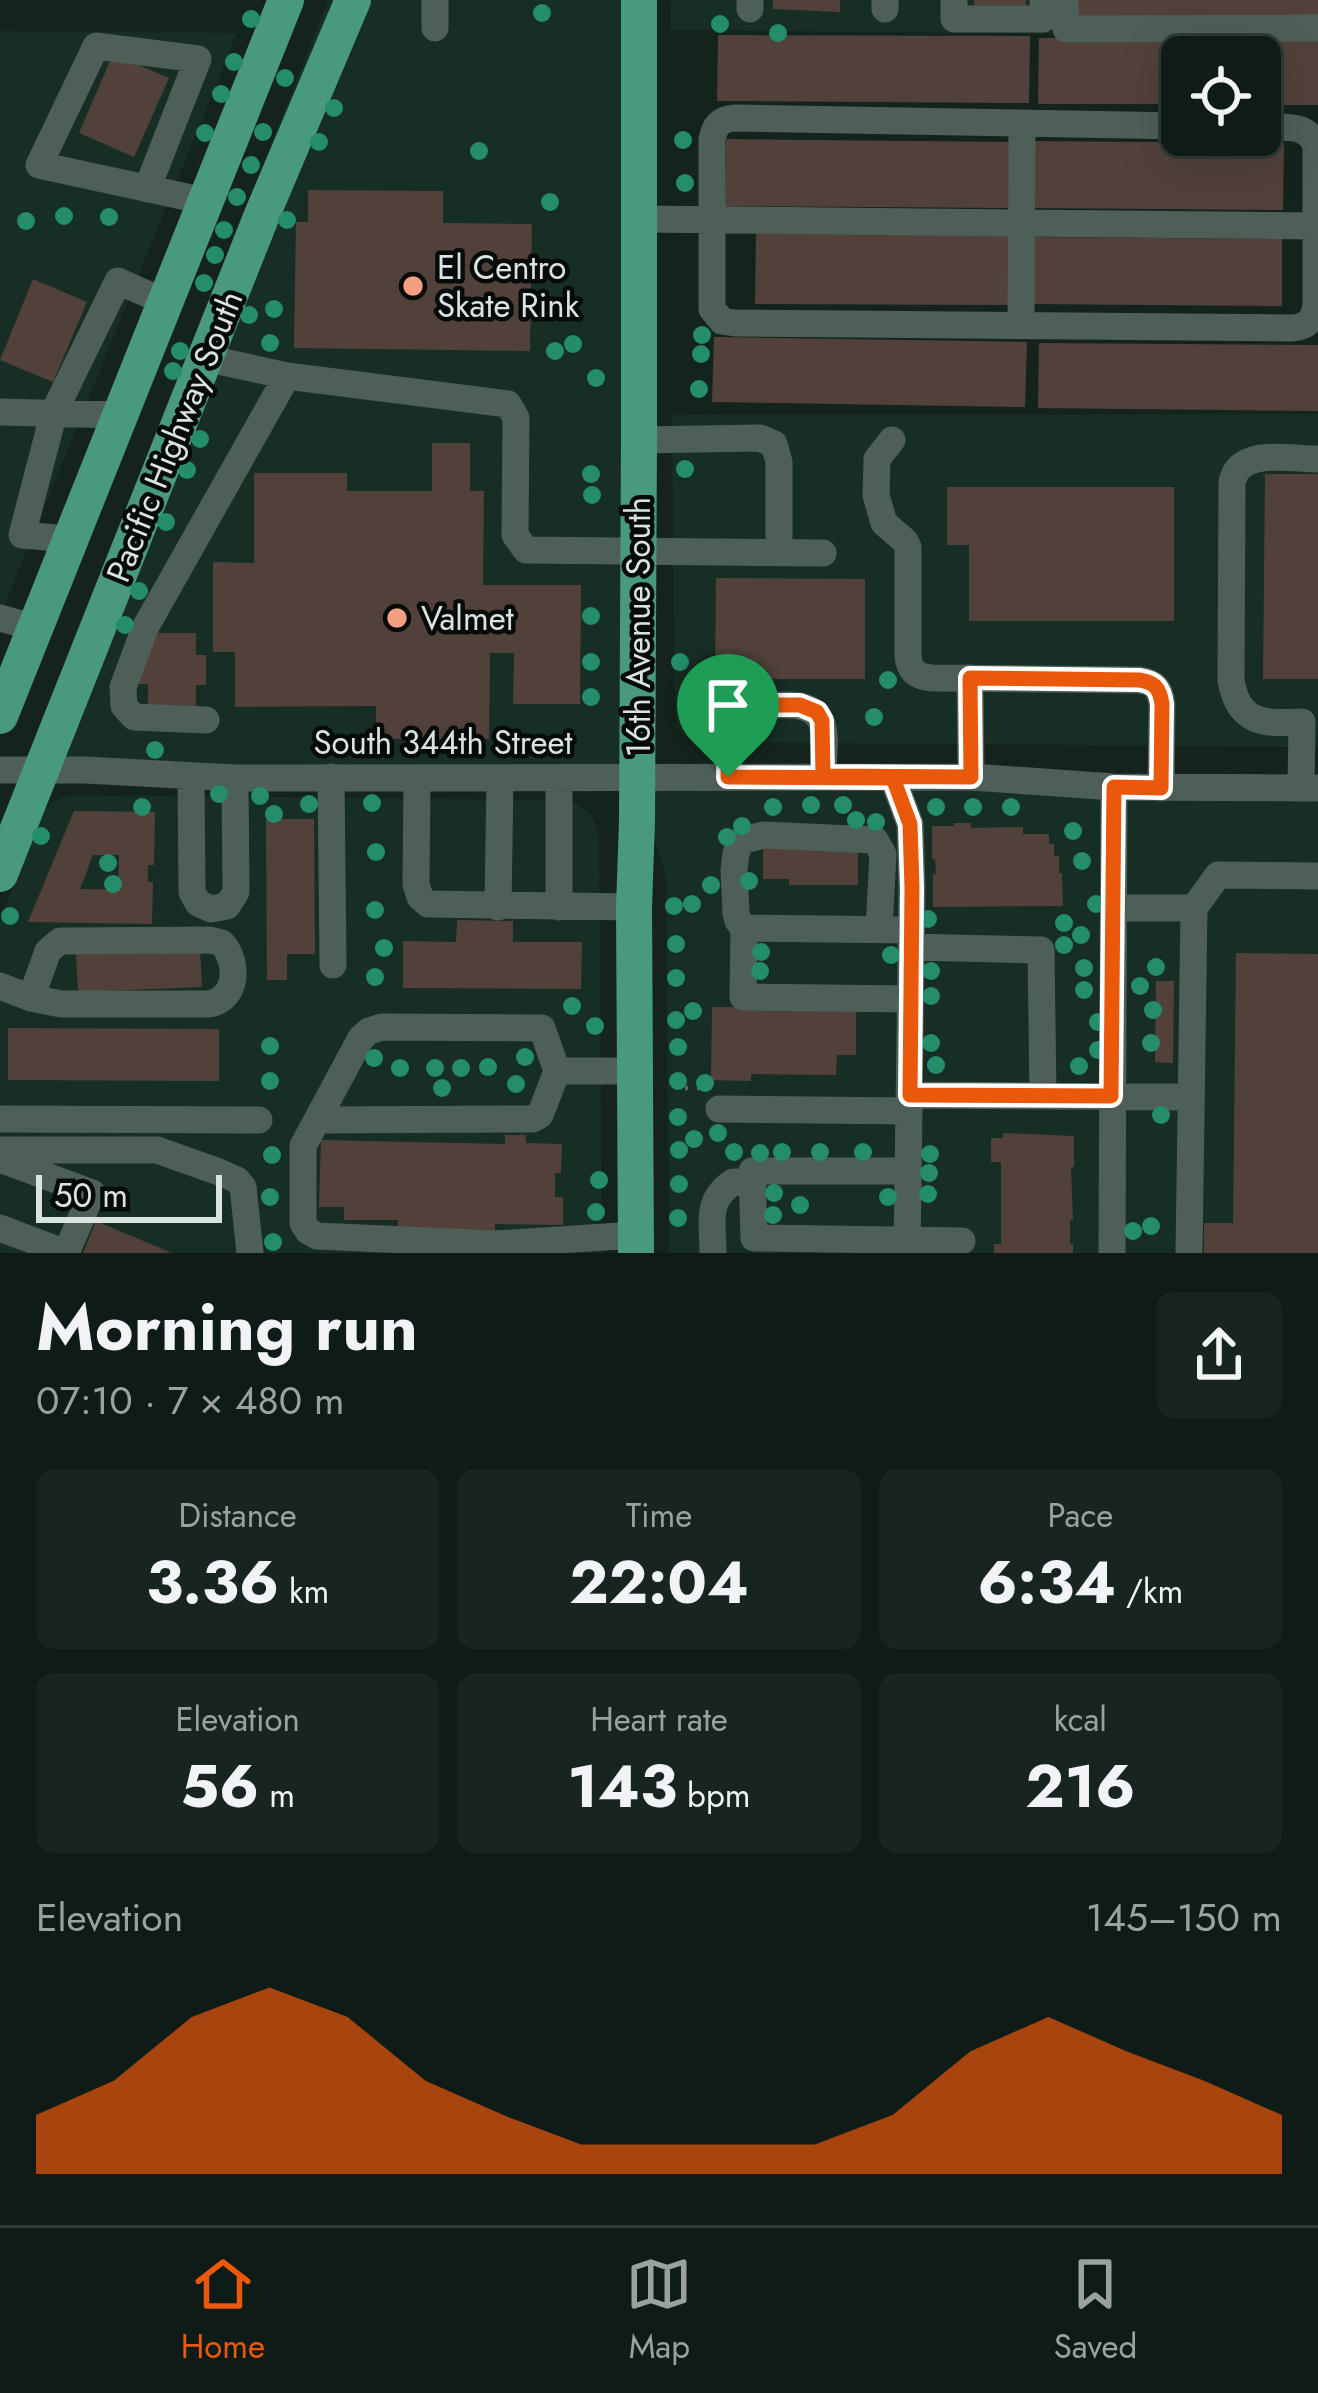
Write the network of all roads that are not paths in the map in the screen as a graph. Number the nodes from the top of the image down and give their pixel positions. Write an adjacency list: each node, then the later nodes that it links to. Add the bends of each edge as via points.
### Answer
1 (286, 0): 12 (main road, Pacific Highway South)
2 (353, 0): 19 (main road, Pacific Highway South)
3 (639, 0): 13 (main road, 16th Avenue South)
4 (954, 0): 5 (street, via 953,19 1043,20)
5 (1043, 0)
6 (1065, 0): 7 (street, via 1066,29)
7 (1318, 28)
8 (1022, 123): 9 (street); 14 (street, via 729,118 713,131); 15 (street)
9 (1161, 126)
10 (1281, 128): 16 (street, via 1315,140)
11 (147, 188): 11 (street, via 39,165 96,46 198,59); 12 (street)
12 (205, 201): 17 (main road, Pacific Highway South)
13 (639, 219): 14 (street); 24 (main road, 16th Avenue South)
14 (711, 220): 15 (street); 18 (street, via 710,300 722,321)
15 (1022, 223): 16 (street); 18 (street)
16 (1316, 226): 18 (street, via 1316,311 1305,326)
17 (165, 302): 22 (street, via 118,281); 23 (main road, Pacific Highway South)
18 (1021, 326)
19 (206, 358): 20 (street); 38 (main road, Pacific Highway South)
20 (287, 376): 29 (street, via 508,404 516,418 521,546); 35 (street, via 145,628 123,687 134,717)
21 (0, 412): 22 (street)
22 (54, 412): 23 (street); 27 (street)
23 (120, 415): 28 (main road, Pacific Highway South)
24 (639, 440): 29 (main road, 16th Avenue South); 30 (street, via 774,444)
25 (892, 440): 33 (street, via 877,459 876,495 884,523 908,547 909,662 923,677)
26 (1318, 459): 36 (street, via 1254,458 1232,482 1234,696 1255,720)
27 (11, 535): 28 (street)
28 (70, 539): 32 (main road, Pacific Highway South)
29 (638, 550): 30 (street); 46 (main road, 16th Avenue South)
30 (778, 553): 31 (street)
31 (823, 553)
32 (17, 623): 34 (main road, Pacific Highway South)
33 (970, 678): 43 (street); 51 (street, via 1152,683 1162,704)
34 (0, 716)
35 (206, 720)
36 (1310, 722): 52 (street)
37 (0, 770): 38 (street, South 344th Street)
38 (41, 770): 40 (street, South 344th Street); 53 (main road, Pacific Highway South)
39 (823, 776): 42 (street, South 344th Street); 42 (street, via 817,712 752,705 730,720); 47 (street, South 344th Street)
40 (190, 777): 44 (street, South 344th Street); 44 (street, via 192,892 211,909 227,906 236,892)
41 (331, 777): 44 (street, South 344th Street); 45 (street, South 344th Street); 63 (street)
42 (728, 777): 46 (street, South 344th Street)
43 (971, 777): 47 (street, South 344th Street); 50 (street, South 344th Street)
44 (236, 778)
45 (416, 778): 48 (street, South 344th Street); 55 (street, via 420,897 432,906)
46 (637, 778): 49 (street, South 344th Street); 57 (main road, 16th Avenue South)
47 (893, 778): 62 (street, via 910,824)
48 (500, 779): 49 (street, South 344th Street); 55 (street)
49 (559, 779): 56 (street)
50 (1114, 787): 51 (street, South 344th Street); 58 (street)
51 (1161, 788): 52 (street, South 344th Street)
52 (1310, 788)
53 (0, 874)
54 (1318, 876): 59 (street, via 1218,875)
55 (498, 907): 56 (street)
56 (559, 907): 57 (street)
57 (634, 907): 68 (main road, 16th Avenue South)
58 (1113, 908): 59 (street); 70 (street)
59 (1193, 908): 71 (street)
60 (744, 928): 61 (street); 61 (street, via 736,913 736,853 741,841 764,835 875,840 883,854); 66 (street, via 743,997)
61 (879, 929): 62 (street)
62 (911, 938): 66 (street); 69 (street, via 1041,950)
63 (333, 965)
64 (0, 986): 65 (street)
65 (31, 998): 65 (street, via 218,1003 231,991 232,957 210,940 60,941 48,951)
66 (911, 998): 73 (street)
67 (557, 1071): 68 (street); 77 (street, via 533,1119); 77 (street, via 542,1028 373,1029)
68 (635, 1071): 84 (main road, 16th Avenue South)
69 (1043, 1096): 70 (street); 73 (street)
70 (1111, 1096): 71 (street); 90 (street)
71 (1191, 1097): 91 (street)
72 (714, 1099): 73 (street)
73 (910, 1103): 79 (street)
74 (0, 1119): 75 (street)
75 (220, 1120): 76 (street); 80 (street)
76 (259, 1120)
77 (317, 1120): 84 (street, via 303,1146 302,1176 302,1223 316,1236)
78 (0, 1155): 80 (street, via 157,1150); 87 (street, via 92,1193)
79 (909, 1171): 81 (street, via 752,1171); 86 (street)
80 (219, 1172): 88 (street, via 243,1187)
81 (752, 1183): 85 (street, via 754,1238); 89 (street, via 734,1182 716,1196)
82 (0, 1228): 87 (street)
83 (962, 1241): 86 (street)
84 (636, 1244)
85 (866, 1246): 86 (street)
86 (908, 1246)
87 (66, 1253)
88 (250, 1253)
89 (713, 1253)
90 (1112, 1253)
91 (1189, 1253)

